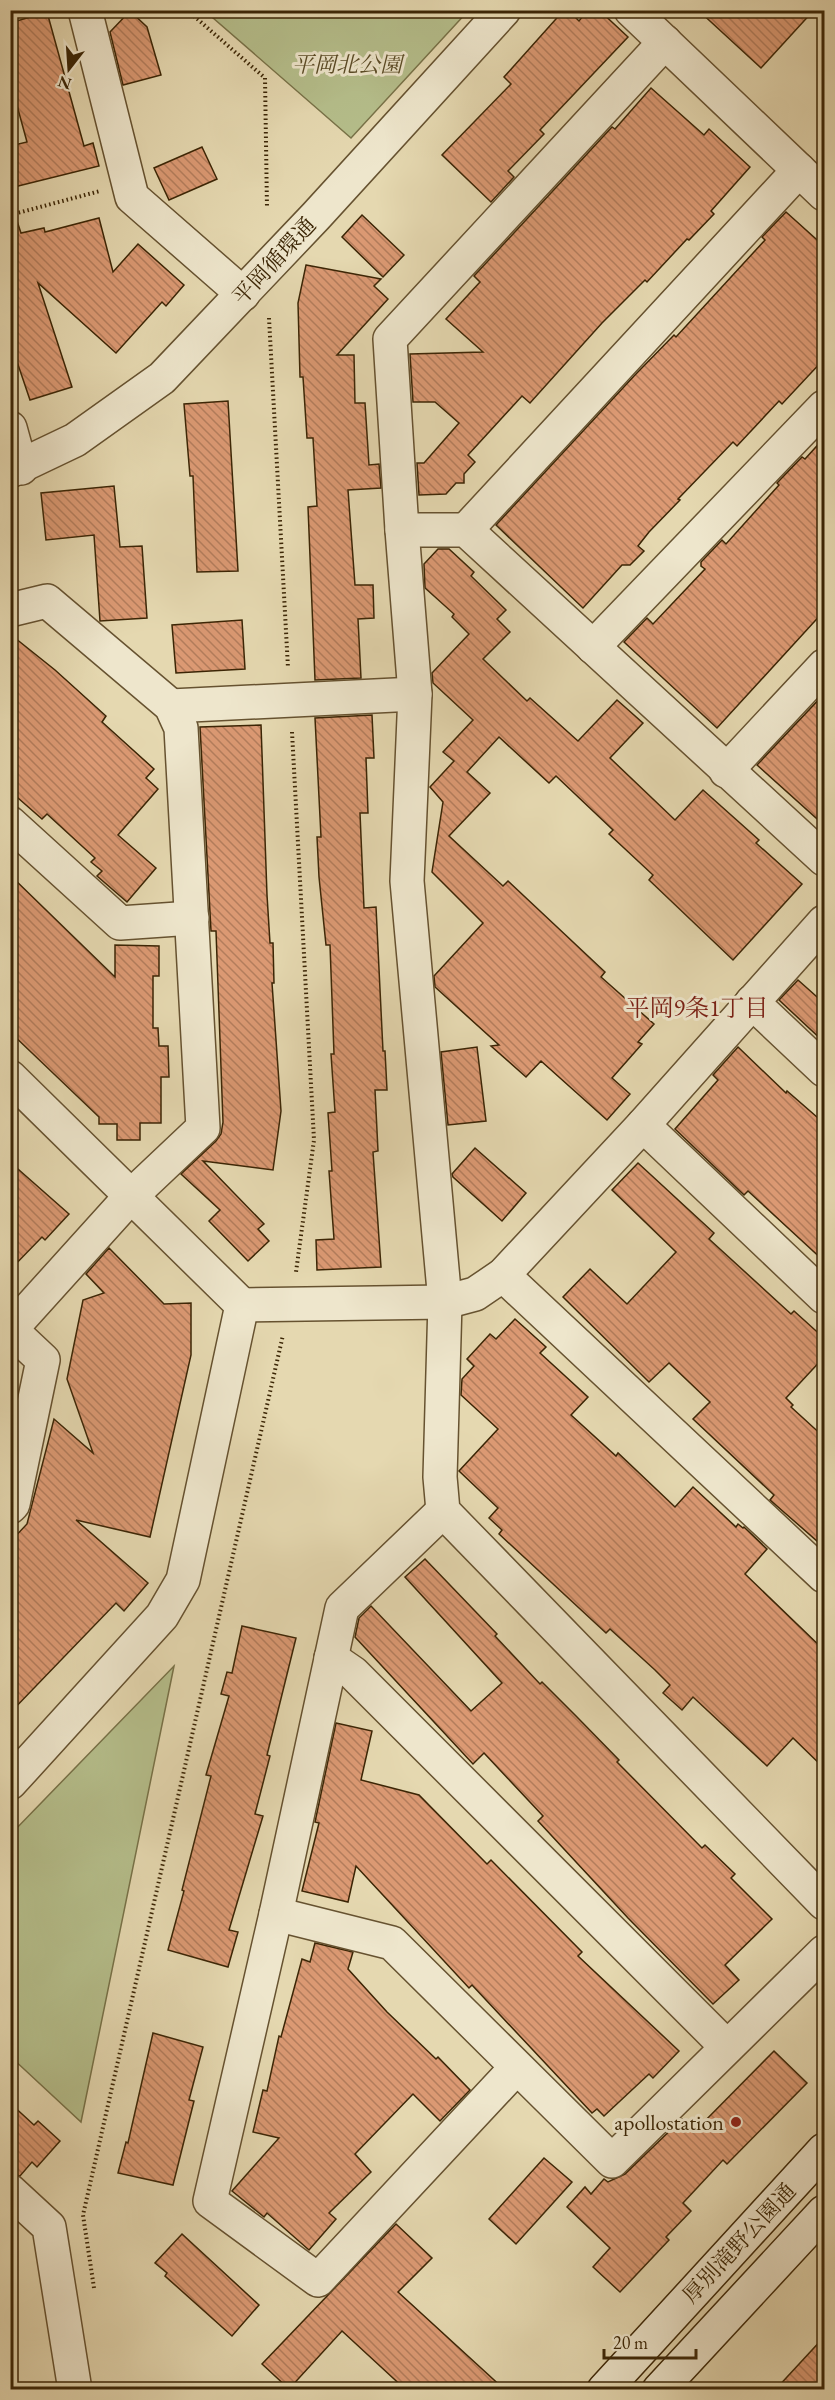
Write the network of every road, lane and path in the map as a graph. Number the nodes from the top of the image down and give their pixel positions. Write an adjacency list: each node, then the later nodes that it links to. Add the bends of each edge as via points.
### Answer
1 (85, 10): 7 (street)
2 (187, 10): 9 (path, via 265,78)
3 (504, 10): 11 (street, 平岡循環通)
4 (631, 10): 5 (street)
5 (664, 42): 6 (street); 15 (street, via 390,339)
6 (799, 170): 8 (street); 16 (street)
7 (128, 184): 10 (path); 11 (street, via 132,197)
8 (825, 194)
9 (267, 208)
10 (10, 215)
11 (243, 294): 14 (street, 平岡循環通, via 162,378 75,440)
12 (825, 407): 18 (street)
13 (10, 428): 14 (street)
14 (16, 469)
15 (402, 530): 16 (street); 20 (street)
16 (466, 530): 18 (street)
17 (10, 610): 21 (street, via 47,601)
18 (592, 647): 22 (street)
19 (825, 666): 22 (street)
20 (415, 694): 21 (street); 34 (street, via 407,881)
21 (171, 706): 25 (street, via 181,728)
22 (726, 771): 24 (street)
23 (10, 823): 25 (street, via 120,923)
24 (825, 859)
25 (192, 918): 31 (street, via 203,1128)
26 (825, 922): 27 (street)
27 (752, 1002): 28 (street); 30 (street)
28 (825, 1070)
29 (10, 1077): 31 (street)
30 (643, 1125): 32 (street); 33 (street)
31 (131, 1196): 35 (street); 36 (street)
32 (503, 1275): 34 (street, via 475,1294); 39 (street)
33 (825, 1298)
34 (445, 1302): 35 (street); 38 (street, via 440,1477)
35 (242, 1305): 41 (street, via 183,1580 162,1616)
36 (11, 1329): 37 (street, via 43,1360)
37 (10, 1507)
38 (443, 1511): 40 (street, via 342,1608); 42 (street)
39 (825, 1576)
40 (331, 1658): 43 (street); 45 (street, via 353,1673)
41 (10, 1783)
42 (825, 1903)
43 (276, 1914): 46 (street, via 392,1943); 46 (street, via 210,2201 318,2280)
44 (825, 1952): 45 (street)
45 (727, 2048): 46 (street, via 612,2160)
46 (516, 2068)
47 (825, 2150): 51 (street, 厚別滝野公園通)
48 (10, 2191): 50 (street, via 49,2227)
49 (825, 2212): 52 (street, 厚別滝野公園通)
50 (75, 2390)
51 (604, 2390)
52 (660, 2390)

